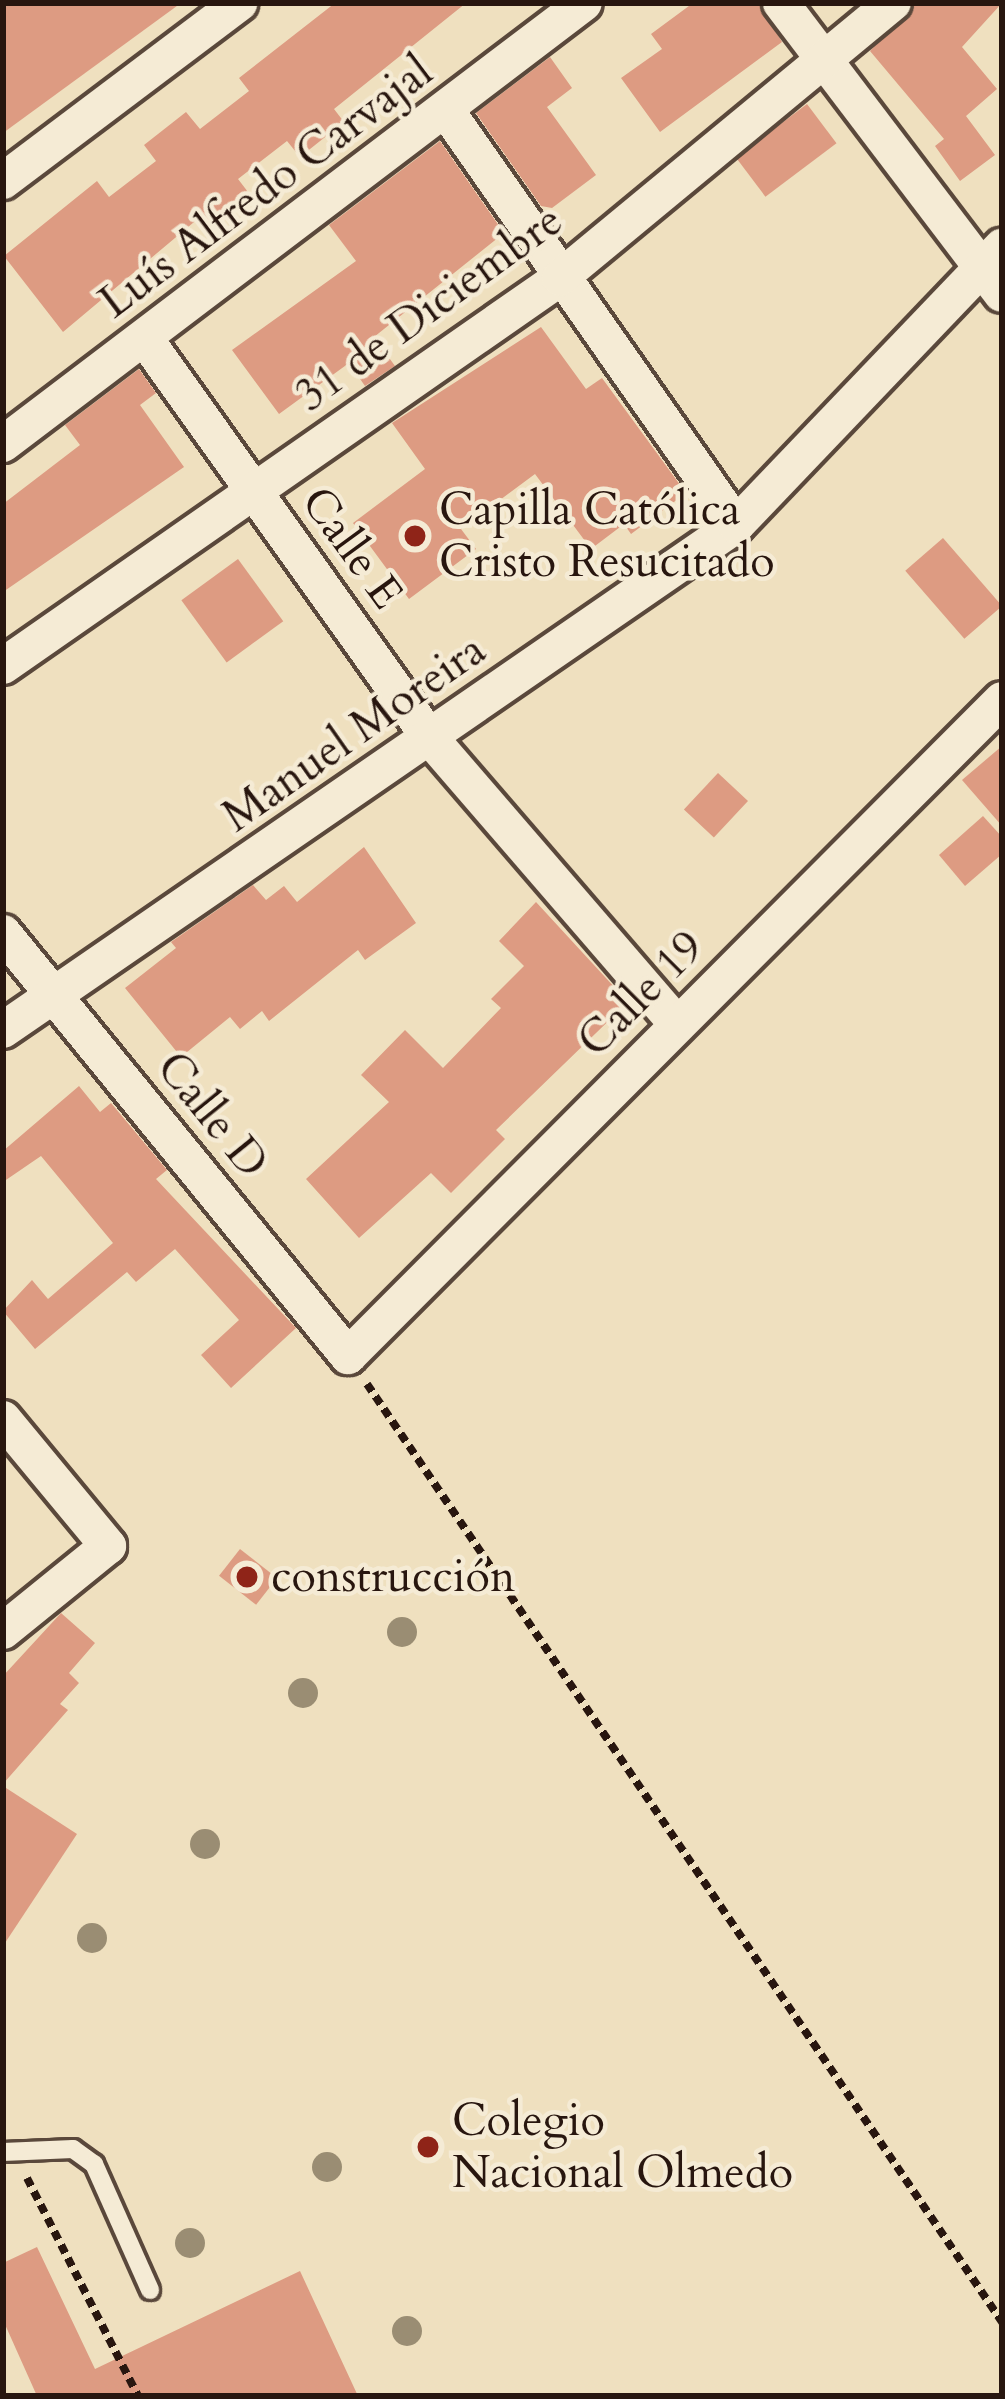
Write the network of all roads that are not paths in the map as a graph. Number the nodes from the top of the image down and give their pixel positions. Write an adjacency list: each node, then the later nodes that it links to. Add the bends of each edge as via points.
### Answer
1 (239, 3): 7 (street)
2 (584, 3): 6 (street, Luís Alfredo Carvajal)
3 (781, 3): 5 (street)
4 (893, 3): 5 (street, 31 de Diciembre)
5 (822, 59): 8 (street); 9 (street, 31 de Diciembre)
6 (446, 110): 9 (street); 10 (street, Luís Alfredo Carvajal)
7 (3, 181)
8 (994, 269): 13 (street, Manuel Moreira)
9 (560, 278): 12 (street, 31 de Diciembre); 13 (street)
10 (146, 340): 11 (street, Luís Alfredo Carvajal); 12 (street, Calle E)
11 (3, 444)
12 (253, 493): 14 (street, 31 de Diciembre); 16 (street, Calle E)
13 (736, 525): 16 (street, Manuel Moreira)
14 (3, 667)
15 (1002, 700): 19 (street, Calle 19)
16 (431, 739): 18 (street, Manuel Moreira); 19 (street, Calle E)
17 (3, 933): 18 (street, Calle D)
18 (53, 998): 20 (street, Manuel Moreira); 21 (street, Calle D)
19 (677, 1024): 21 (street, Calle 19)
20 (3, 1030)
21 (348, 1356)
22 (3, 1419): 23 (street, via 108,1546)
23 (3, 1631)
24 (3, 2152): 25 (lane, via 73,2149 94,2164)
25 (150, 2290)

